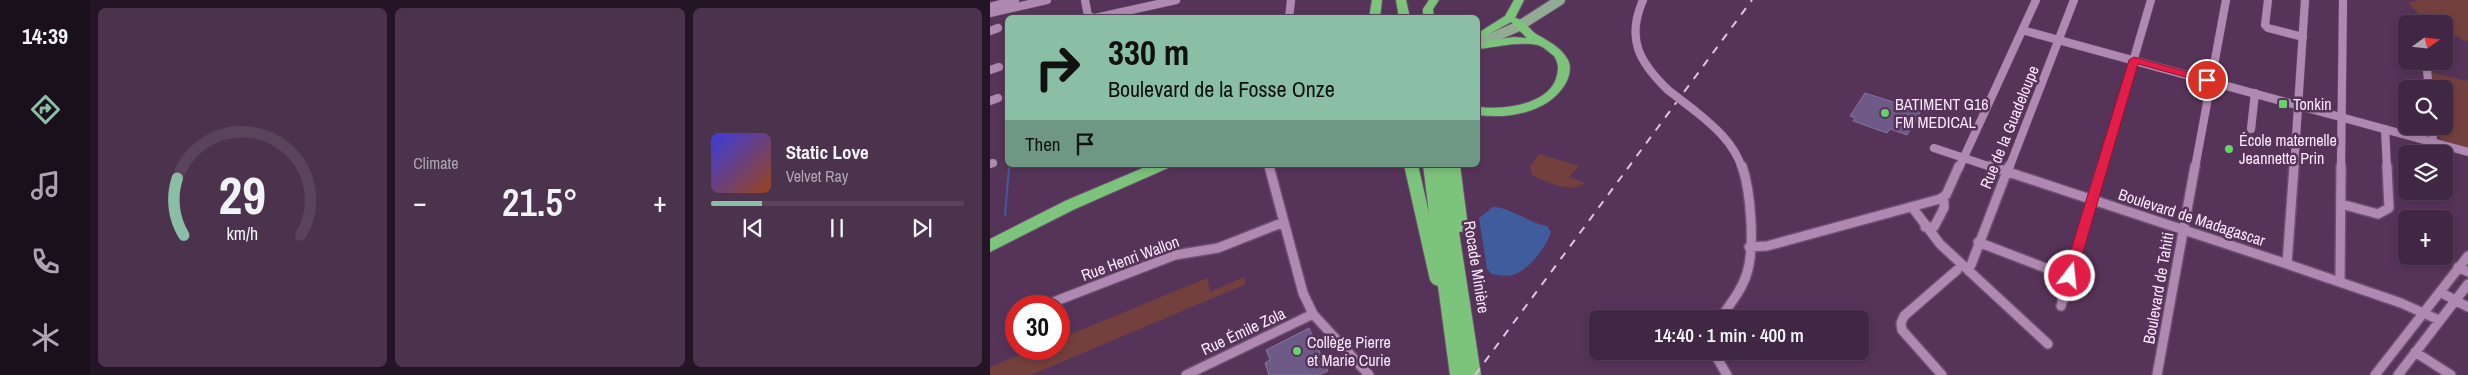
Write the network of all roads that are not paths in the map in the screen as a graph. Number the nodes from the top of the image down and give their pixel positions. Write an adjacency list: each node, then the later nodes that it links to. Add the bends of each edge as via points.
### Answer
1 (1015, 0): 22 (street)
2 (1046, 0): 23 (street)
3 (1085, 0): 24 (street)
4 (1176, 0): 25 (street)
5 (1291, 0): 26 (street)
6 (1377, 0): 27 (highway)
7 (1401, 0): 28 (highway)
8 (1411, 0): 29 (highway)
9 (1420, 0): 30 (highway)
10 (1434, 0): 31 (highway)
11 (1519, 0): 36 (highway, via 1509,19)
12 (1551, 0): 32 (main road)
13 (1560, 0): 32 (main road)
14 (1643, 0): 78 (street, bridge, via 1634,28 1638,53 1648,71 1714,125 1735,150 1750,192)
15 (2036, 0): 34 (street)
16 (2074, 0): 39 (street, Rue de la Guadeloupe)
17 (2151, 0): 43 (street)
18 (2226, 0): 46 (street, Boulevard de Tahiti)
19 (2268, 0): 38 (street, via 2265,25)
20 (2306, 0): 38 (street)
21 (2343, 0): 52 (street)
22 (990, 7)
23 (990, 13)
24 (1088, 15)
25 (1108, 15)
26 (1289, 15)
27 (1374, 15)
28 (1404, 15)
29 (1414, 15)
30 (1424, 15)
31 (1429, 15)
32 (1517, 24): 37 (main road); 40 (highway, via 1524,32); 41 (main road)
33 (998, 28): 35 (street)
34 (2022, 30): 39 (street); 59 (street)
35 (990, 31)
36 (1480, 37)
37 (1480, 37)
38 (2303, 37): 50 (street)
39 (2059, 39): 43 (street); 67 (street, Rue de la Guadeloupe)
40 (1544, 43): 42 (highway, via 1514,40); 51 (highway, via 1563,62 1563,76 1552,92 1542,100 1514,111)
41 (1480, 44)
42 (1480, 45)
43 (2134, 60): 46 (street); 69 (street)
44 (999, 67): 45 (street)
45 (990, 70)
46 (2212, 81): 47 (street); 74 (street, Boulevard de Tahiti)
47 (2255, 93): 50 (street); 53 (street)
48 (998, 98): 49 (street)
49 (990, 101)
50 (2298, 105): 52 (street); 80 (street)
51 (1480, 111)
52 (2341, 117): 54 (street); 70 (street)
53 (2250, 128)
54 (2386, 129): 56 (street); 70 (street, via 2389,208 2378,214)
55 (2433, 135): 56 (street)
56 (2433, 142): 58 (street)
57 (1934, 148): 59 (street, Boulevard de Madagascar)
58 (2468, 152)
59 (1963, 157): 67 (street, Boulevard de Madagascar); 68 (street, via 1946,195)
60 (1143, 167): 75 (highway)
61 (1158, 167): 77 (highway, via 1070,205)
62 (1270, 167): 72 (street)
63 (1411, 167): 100 (highway)
64 (1430, 167): 100 (highway, Rocade Minière)
65 (1442, 167): 96 (highway, Rocade Minière)
66 (1454, 167): 96 (highway, via 1469,306)
67 (2008, 172): 69 (street, Boulevard de Madagascar); 76 (street, Rue de la Guadeloupe)
68 (1940, 199): 71 (street); 73 (street, via 1944,208 1934,227)
69 (2092, 200): 74 (street, Boulevard de Madagascar); 85 (street)
70 (2341, 204): 86 (street)
71 (1912, 207): 73 (street); 78 (street, via 1767,246)
72 (1284, 222): 89 (street, Rue Henri Wallon, via 1218,248 1175,255); 95 (street, via 1303,293)
73 (1925, 227): 98 (street)
74 (2183, 230): 80 (street, Boulevard de Madagascar); 108 (street, Boulevard de Tahiti)
75 (990, 238)
76 (1978, 242): 81 (street, Rue de la Guadeloupe); 85 (street)
77 (990, 246)
78 (1749, 247): 93 (street, via 1748,272)
79 (2468, 256): 82 (street)
80 (2287, 264): 86 (street, Boulevard de Madagascar)
81 (1971, 265)
82 (2458, 267): 84 (street); 88 (street)
83 (1957, 270): 107 (street, via 1904,316 1901,323 1902,330)
84 (2468, 272)
85 (2070, 276): 91 (street)
86 (2340, 282): 94 (street, Boulevard de Madagascar)
87 (2468, 284): 90 (street)
88 (2440, 292): 90 (street); 94 (street)
89 (1070, 296)
90 (2456, 300): 92 (street); 97 (street)
91 (2061, 306)
92 (2468, 307)
93 (1725, 310)
94 (2425, 312): 97 (street, Boulevard de Madagascar); 109 (street)
95 (1313, 314): 102 (street, Rue Émile Zola); 103 (street)
96 (1466, 314): 105 (highway, Rocade Minière)
97 (2439, 320): 99 (street)
98 (2048, 344)
99 (2415, 352): 110 (street); 111 (street)
100 (1454, 354): 104 (highway, Rocade Minière)
101 (1718, 360): 106 (street)
102 (1186, 375)
103 (1369, 375)
104 (1458, 375)
105 (1473, 375)
106 (1727, 375)
107 (1942, 375)
108 (2157, 375)
109 (2376, 375)
110 (2398, 375)
111 (2451, 375)

